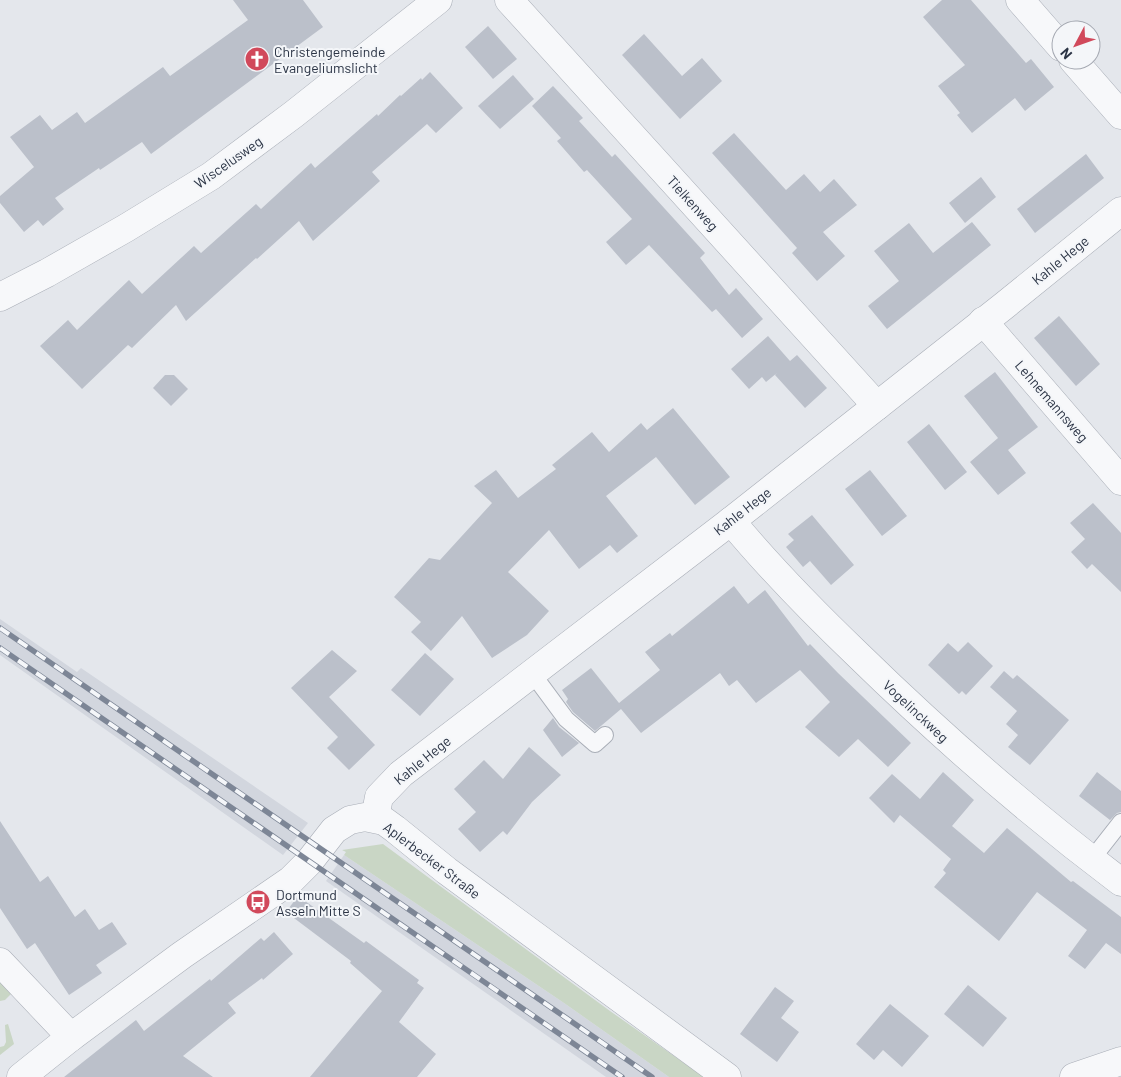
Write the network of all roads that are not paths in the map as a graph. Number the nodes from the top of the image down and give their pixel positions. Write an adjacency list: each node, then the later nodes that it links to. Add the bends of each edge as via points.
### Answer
1 (438, 0): 8 (street, Wiscelusweg, via 211,176 47,274)
2 (509, 0): 10 (street, Tielkenweg)
3 (1020, 0): 4 (street)
4 (1051, 36)
5 (1082, 70): 6 (street)
6 (1121, 115)
7 (1121, 211): 9 (street, Kahle Hege)
8 (0, 297)
9 (983, 322): 10 (street, Kahle Hege); 11 (street, Lehnemannsweg)
10 (877, 406): 12 (street, Kahle Hege)
11 (1121, 481)
12 (730, 521): 13 (street, Kahle Hege); 17 (street, Vogelinckweg, via 823,622 916,711 1004,790)
13 (532, 673): 14 (lane, via 566,719 595,744); 15 (street, Kahle Hege, via 401,774 379,797)
14 (605, 735)
15 (375, 818): 20 (street, Aplerbecker Straße, via 350,820 334,830 292,880 202,940); 23 (street, Aplerbecker Straße, via 395,829 447,871)
16 (1121, 822): 17 (lane)
17 (1092, 860): 18 (street, Vogelinckweg)
18 (1121, 882)
19 (0, 962): 20 (street)
20 (70, 1037): 22 (street, Aplerbecker Straße)
21 (1121, 1061): 24 (street)
22 (29, 1075)
23 (727, 1077)
24 (1074, 1077)

